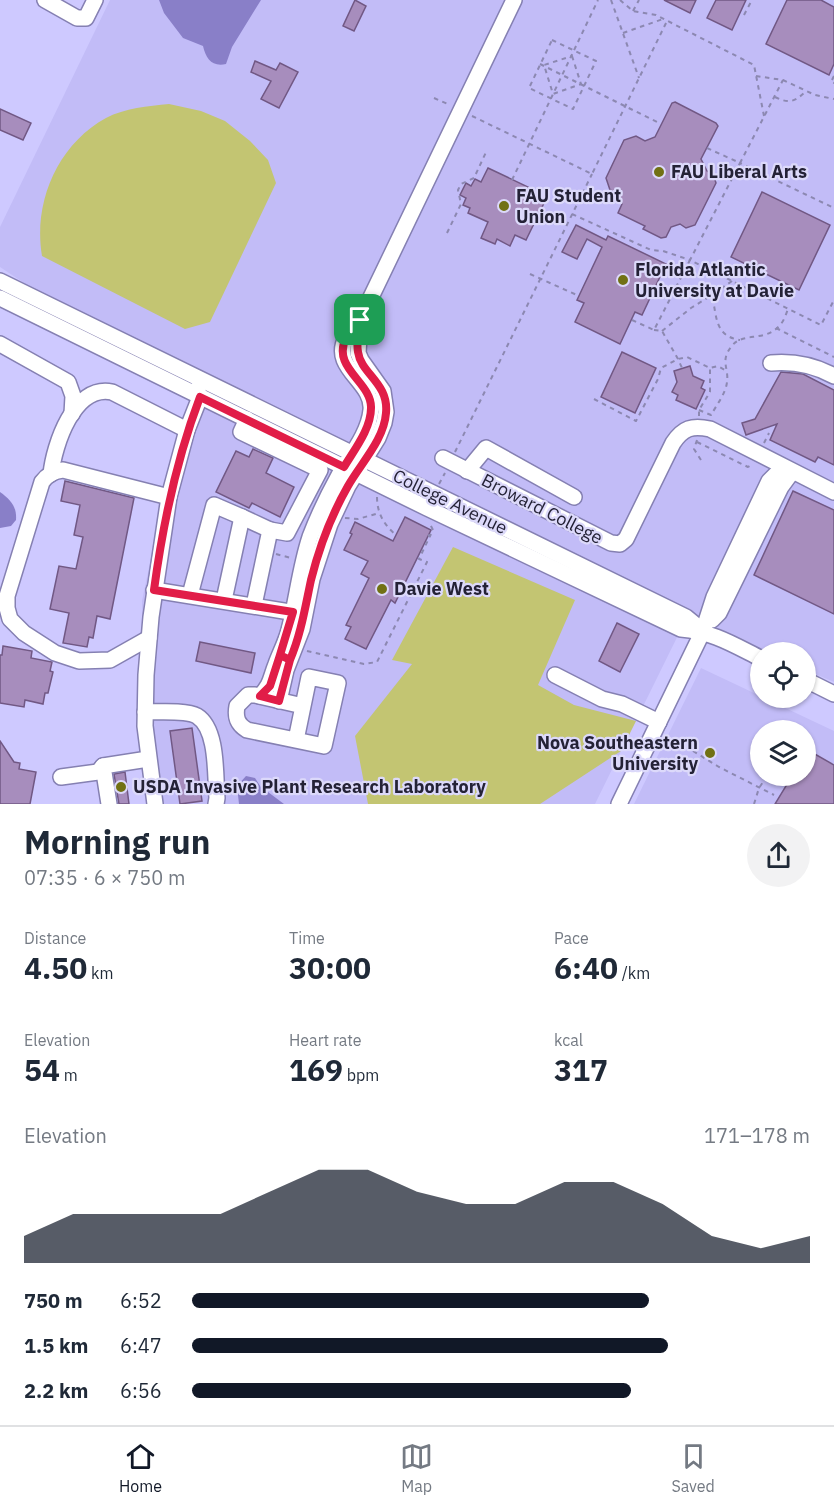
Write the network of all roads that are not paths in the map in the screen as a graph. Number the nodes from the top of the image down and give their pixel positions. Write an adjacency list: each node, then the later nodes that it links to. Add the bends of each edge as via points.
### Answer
1 (45, 0): 2 (street, via 78,18 86,18)
2 (95, 0)
3 (514, 0): 14 (street, via 360,320 342,349 347,367 371,401)
4 (0, 281): 8 (street, College Avenue)
5 (0, 298): 10 (street, College Avenue)
6 (0, 344): 11 (street, via 68,382 73,396)
7 (771, 363): 9 (street, via 803,364)
8 (180, 369): 10 (street); 14 (street, College Avenue)
9 (834, 376)
10 (200, 397): 12 (street, College Avenue); 13 (street)
11 (72, 414): 13 (street, via 86,396 104,390); 19 (street, via 52,456)
12 (247, 419): 16 (street, College Avenue); 24 (street, via 241,432 320,470 287,533)
13 (187, 430): 21 (street)
14 (358, 456): 16 (street); 30 (street, College Avenue, via 686,618)
15 (447, 460): 18 (street, Broward College)
16 (350, 470): 29 (street, via 316,522); 30 (street, College Avenue, via 681,629)
17 (787, 470): 18 (street, Broward College, via 710,429 687,428 676,438 627,539 620,544); 20 (street, Broward College); 30 (street, via 769,481 714,597)
18 (467, 471): 22 (street, via 486,448)
19 (51, 474): 21 (street, via 63,470); 31 (street, via 42,482 7,596 10,619 24,633 55,652 79,661 110,660)
20 (834, 492)
21 (169, 497): 25 (street)
22 (574, 497)
23 (242, 517): 24 (street); 26 (street, via 214,505); 27 (street)
24 (270, 530): 28 (street)
25 (154, 590): 26 (street); 31 (street)
26 (190, 595): 27 (street)
27 (225, 600): 28 (street)
28 (254, 605): 29 (street)
29 (299, 614): 36 (street, via 270,686); 37 (street, via 299,640)
30 (703, 631): 32 (street, College Avenue); 40 (street)
31 (149, 638): 39 (street)
32 (750, 653)
33 (555, 675): 40 (street)
34 (816, 685): 35 (street)
35 (834, 694)
36 (260, 696): 37 (street); 41 (street, via 248,695 237,706 236,720 247,730)
37 (279, 701): 38 (street)
38 (303, 706): 41 (street); 41 (street, via 309,677 338,683 324,746)
39 (145, 712): 42 (street); 47 (street, via 182,713 197,716 205,724 211,733)
40 (659, 722): 48 (street)
41 (296, 740)
42 (148, 759): 43 (street); 46 (street)
43 (103, 766): 44 (street, via 98,772); 45 (street)
44 (61, 777)
45 (109, 804)
46 (155, 804)
47 (216, 804)
48 (619, 804)

